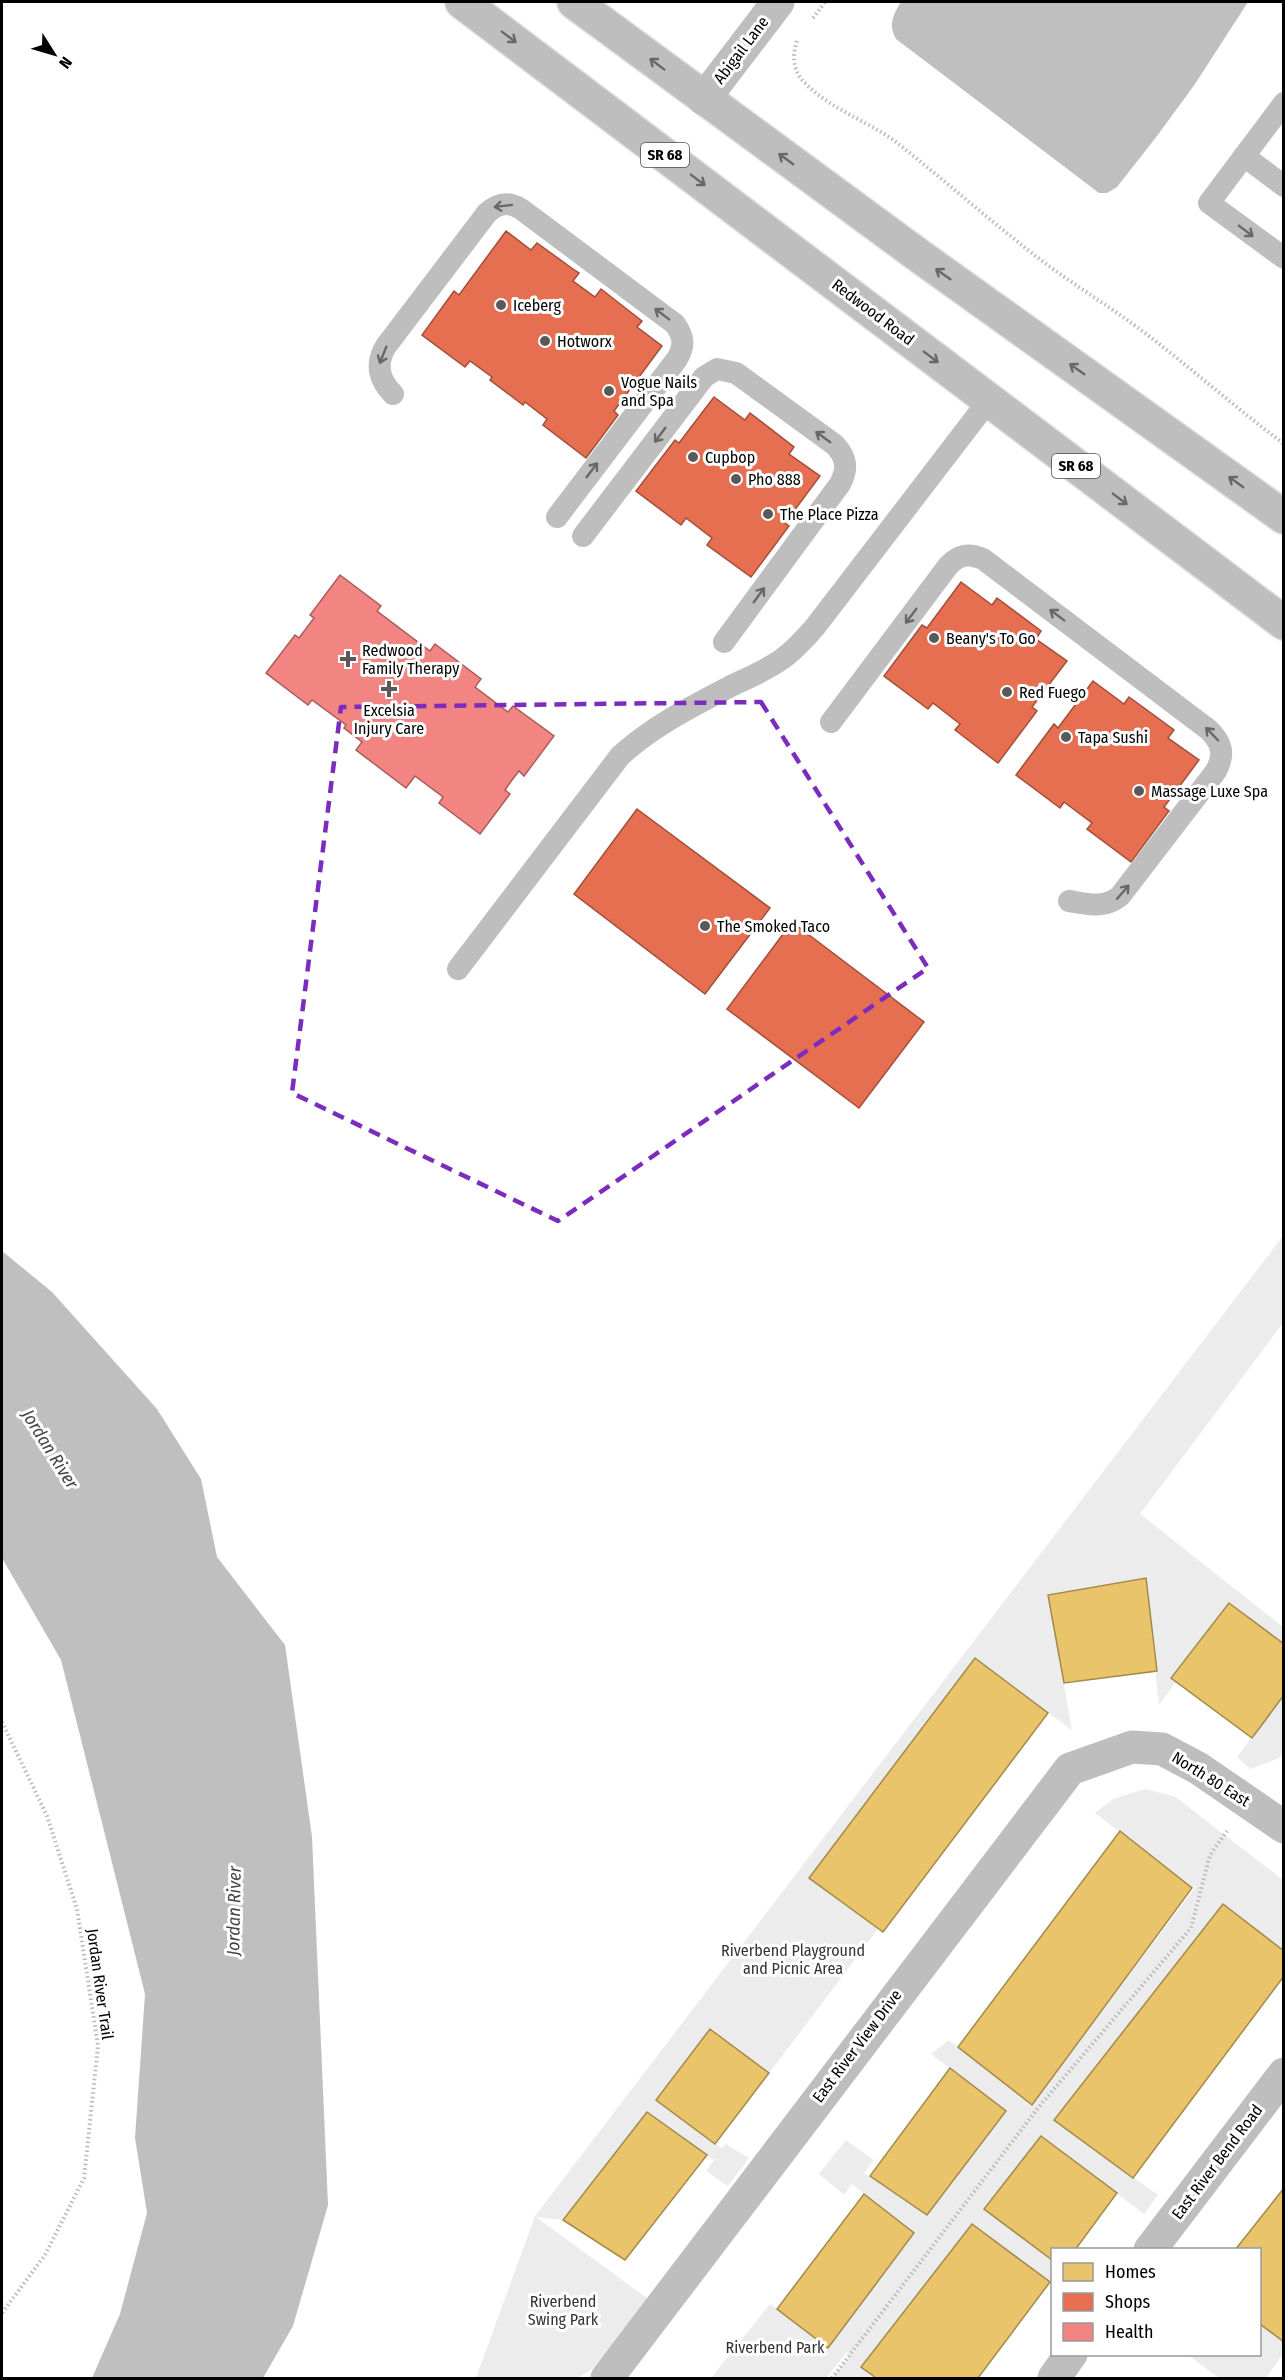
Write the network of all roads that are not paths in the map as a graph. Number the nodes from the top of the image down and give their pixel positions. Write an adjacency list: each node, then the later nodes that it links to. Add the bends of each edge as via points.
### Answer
1 (462, 2): 10 (main road, Redwood Road / SR 68, one-way to 10)
2 (574, 2): 4 (main road, one-way to 2)
3 (778, 2): 4 (main road, Abigail Lane)
4 (704, 99): 11 (main road, one-way to 4)
5 (1283, 105): 6 (lane)
6 (1244, 156): 7 (lane); 8 (lane, one-way to 8, via 1209,203)
7 (1284, 186)
8 (1284, 258)
9 (393, 394): 12 (lane, one-way to 9, via 682,351 681,333 675,324 521,209 504,203 487,213 380,356 381,378)
10 (989, 400): 14 (main road, Redwood Road / SR 68, one-way to 14); 18 (lane, via 800,644 783,659 652,729 620,756)
11 (1284, 516)
12 (557, 517)
13 (583, 536): 15 (lane, one-way to 13, via 840,484 845,461 835,445 736,373 717,369 704,377)
14 (1284, 623)
15 (724, 642)
16 (831, 722): 17 (lane, one-way to 16, via 1105,905 1120,896 1216,771 1222,750 1218,738 1209,730 983,559 964,555 948,566)
17 (1069, 901)
18 (458, 969)
19 (1132, 1747): 20 (main road, North 80 East, via 1162,1749); 24 (main road, East River View Drive, via 1070,1769)
20 (1281, 1818)
21 (1284, 2074): 22 (main road, East River Bend Road)
22 (1152, 2248)
23 (1070, 2356): 25 (main road)
24 (607, 2379)
25 (1054, 2379)

